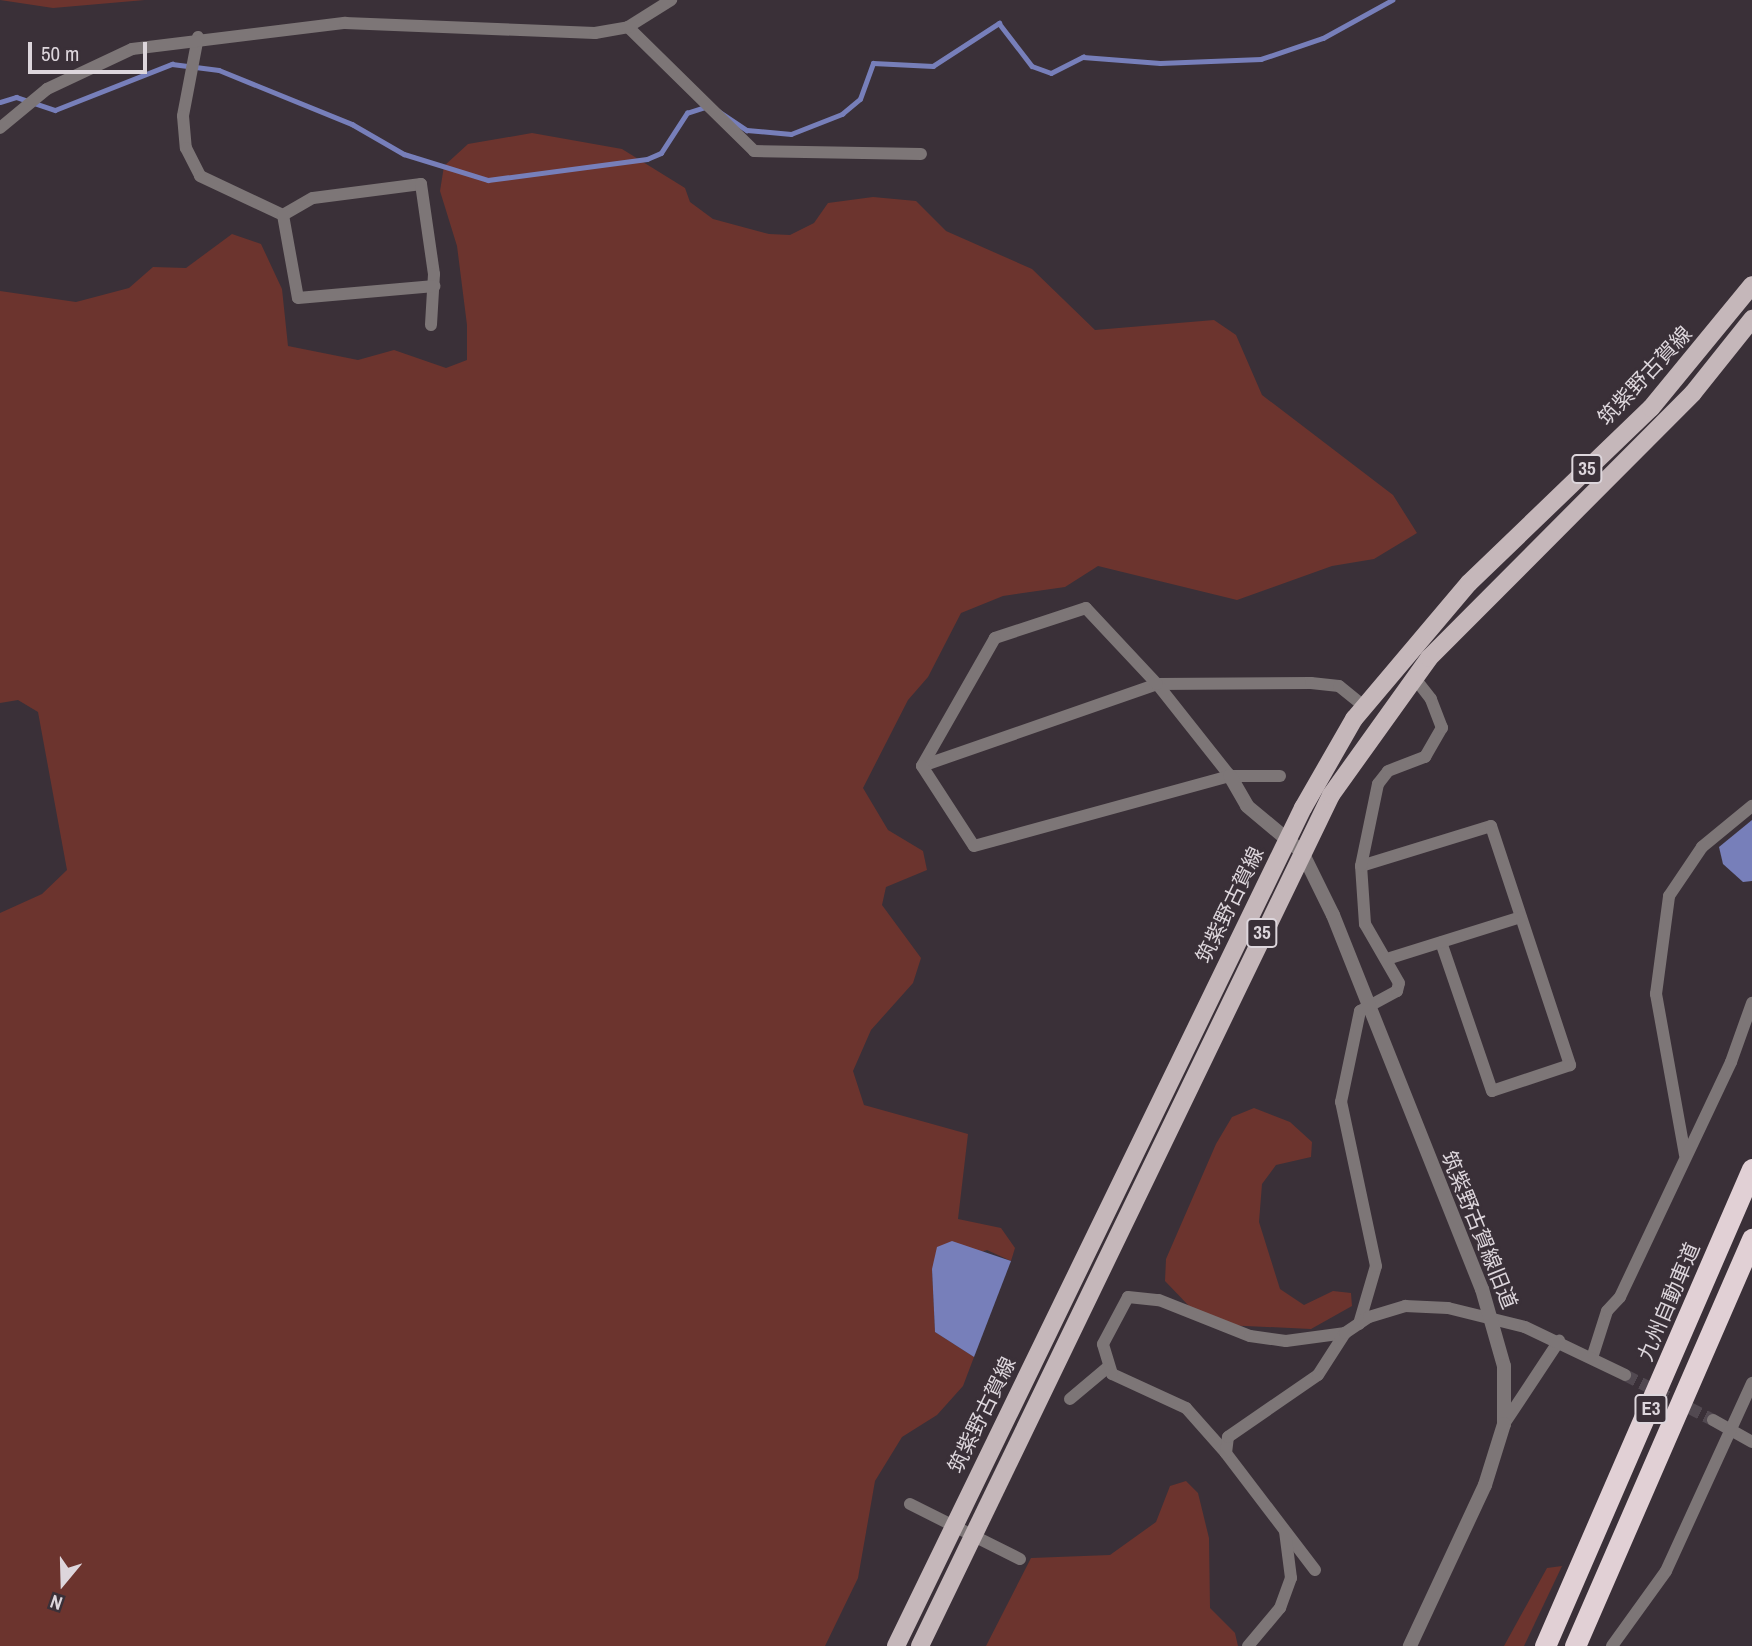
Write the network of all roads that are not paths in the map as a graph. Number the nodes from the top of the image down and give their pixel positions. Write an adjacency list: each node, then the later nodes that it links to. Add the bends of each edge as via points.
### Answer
1 (671, 0): 2 (street)
2 (628, 27): 3 (street, via 558,36 404,21); 5 (street, via 754,151)
3 (198, 37): 4 (street, via 132,49 87,67 35,99); 6 (street, via 190,76 186,148 200,176)
4 (0, 128)
5 (921, 154)
6 (283, 215): 8 (street, via 298,298); 8 (street, via 313,198 421,184)
7 (1752, 285): 13 (main road, 筑紫野古賀線 / 35, via 1651,408 1469,583)
8 (434, 286): 10 (street)
9 (1752, 319): 11 (main road, 筑紫野古賀線 / 35, via 1693,393)
10 (431, 325)
11 (1413, 676): 18 (main road, 筑紫野古賀線 / 35); 19 (street, via 1432,699 1442,728 1425,757 1388,771 1378,784)
12 (1157, 684): 13 (street, via 1311,683 1339,686); 14 (street); 14 (street, via 1086,608 995,638); 15 (street)
13 (1364, 706): 18 (main road, 筑紫野古賀線 / 35)
14 (922, 766): 15 (street, via 974,846)
15 (1230, 776): 16 (street); 18 (street, via 1247,806)
16 (1280, 776)
17 (1752, 806): 25 (street, via 1702,847 1669,896 1656,995)
18 (1294, 847): 24 (street, 筑紫野古賀線旧道); 46 (main road, 筑紫野古賀線 / 35); 47 (main road, 筑紫野古賀線 / 35)
19 (1361, 866): 20 (street, via 1492,826); 22 (street, via 1365,924)
20 (1521, 917): 21 (street); 21 (street, via 1570,1065 1492,1091)
21 (1441, 942): 22 (street)
22 (1387, 959): 24 (street, via 1396,991)
23 (1752, 1003): 25 (street)
24 (1366, 1005): 28 (street, via 1341,1102 1376,1266); 29 (street, 筑紫野古賀線旧道)
25 (1685, 1155): 32 (street, via 1620,1297 1607,1311)
26 (1752, 1169): 50 (highway, 九州自動車道 / E3)
27 (1752, 1239): 51 (highway, E3)
28 (1359, 1324): 29 (street, via 1405,1306 1448,1308); 30 (street)
29 (1494, 1324): 31 (street, via 1525,1327); 38 (street, 筑紫野古賀線旧道, via 1504,1366)
30 (1345, 1333): 33 (street, via 1286,1341 1250,1336 1159,1300 1128,1297 1103,1344); 41 (street, via 1318,1376 1237,1425)
31 (1559, 1341): 32 (street); 38 (street)
32 (1592, 1358): 34 (street)
33 (1108, 1367): 36 (street); 41 (street, via 1186,1408)
34 (1625, 1375)
35 (1752, 1383): 39 (street)
36 (1070, 1399)
37 (1713, 1420): 39 (street)
38 (1504, 1424): 49 (street, 筑紫野古賀線旧道, via 1485,1485)
39 (1731, 1430): 40 (street); 52 (street, via 1666,1571)
40 (1752, 1442)
41 (1226, 1453): 43 (street)
42 (910, 1504): 44 (street)
43 (1285, 1531): 45 (street); 48 (street, via 1291,1577 1280,1608)
44 (1020, 1559)
45 (1315, 1570)
46 (896, 1646)
47 (920, 1646)
48 (1248, 1646)
49 (1410, 1646)
50 (1545, 1646)
51 (1575, 1646)
52 (1612, 1646)

